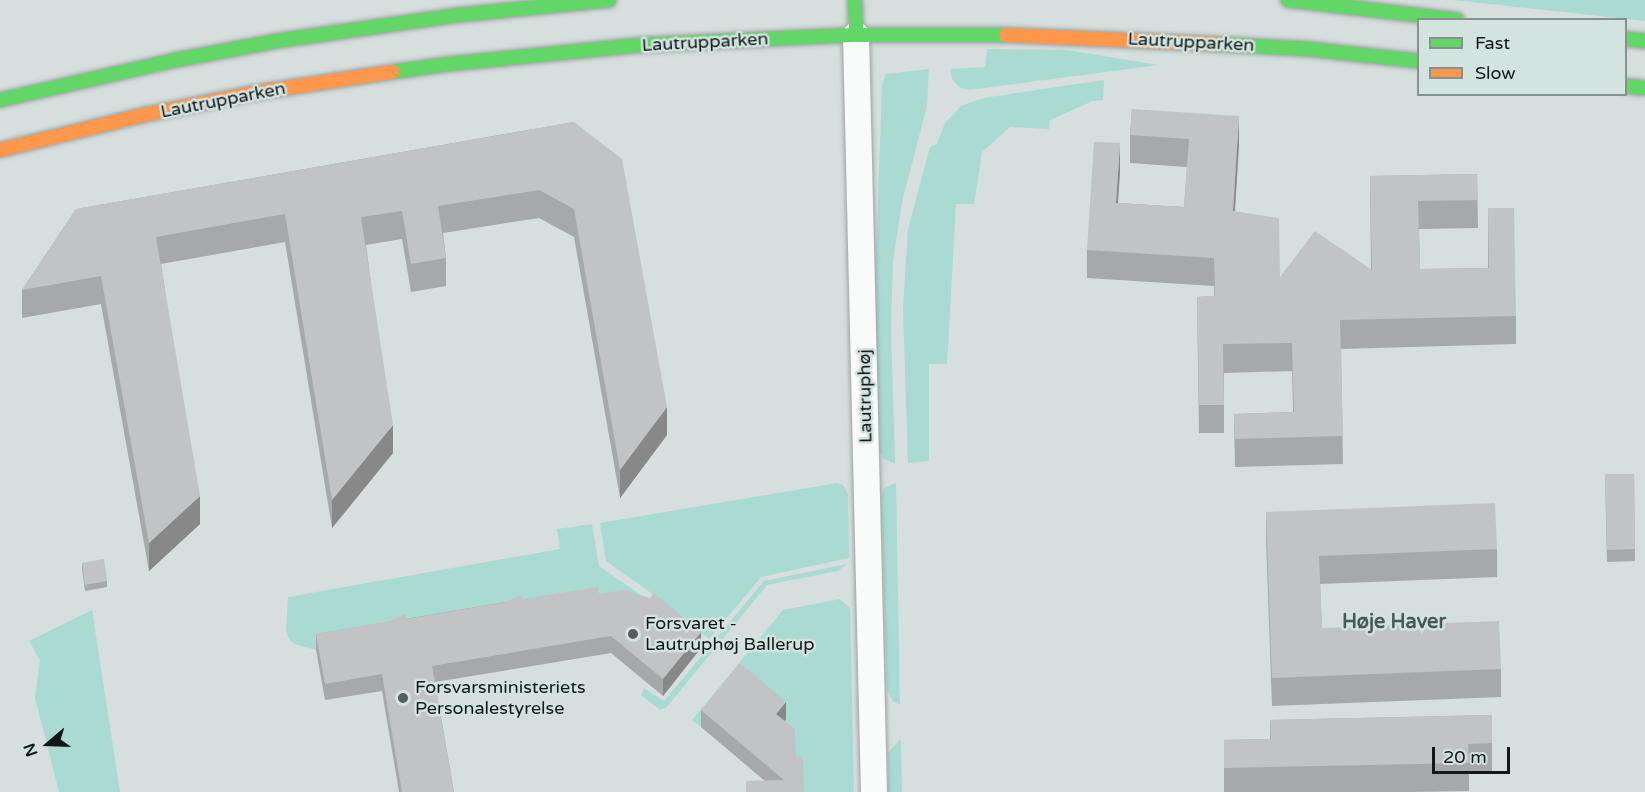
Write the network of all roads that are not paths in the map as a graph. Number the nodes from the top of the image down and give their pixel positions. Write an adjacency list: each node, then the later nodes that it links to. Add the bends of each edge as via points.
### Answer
1 (609, 0): 11 (street, via 459,15 283,40)
2 (855, 0): 5 (street, Lautruphøj)
3 (1288, 0): 4 (street)
4 (1439, 18)
5 (856, 35): 8 (street, Lautrupparken, via 1060,35 1296,48); 12 (street, Lautrupparken, via 629,46 449,64 253,93); 13 (street, Lautruphøj)
6 (1627, 39): 7 (street)
7 (1645, 41)
8 (1417, 61)
9 (1627, 86): 10 (street)
10 (1645, 88)
11 (0, 100)
12 (0, 150)
13 (874, 792)

